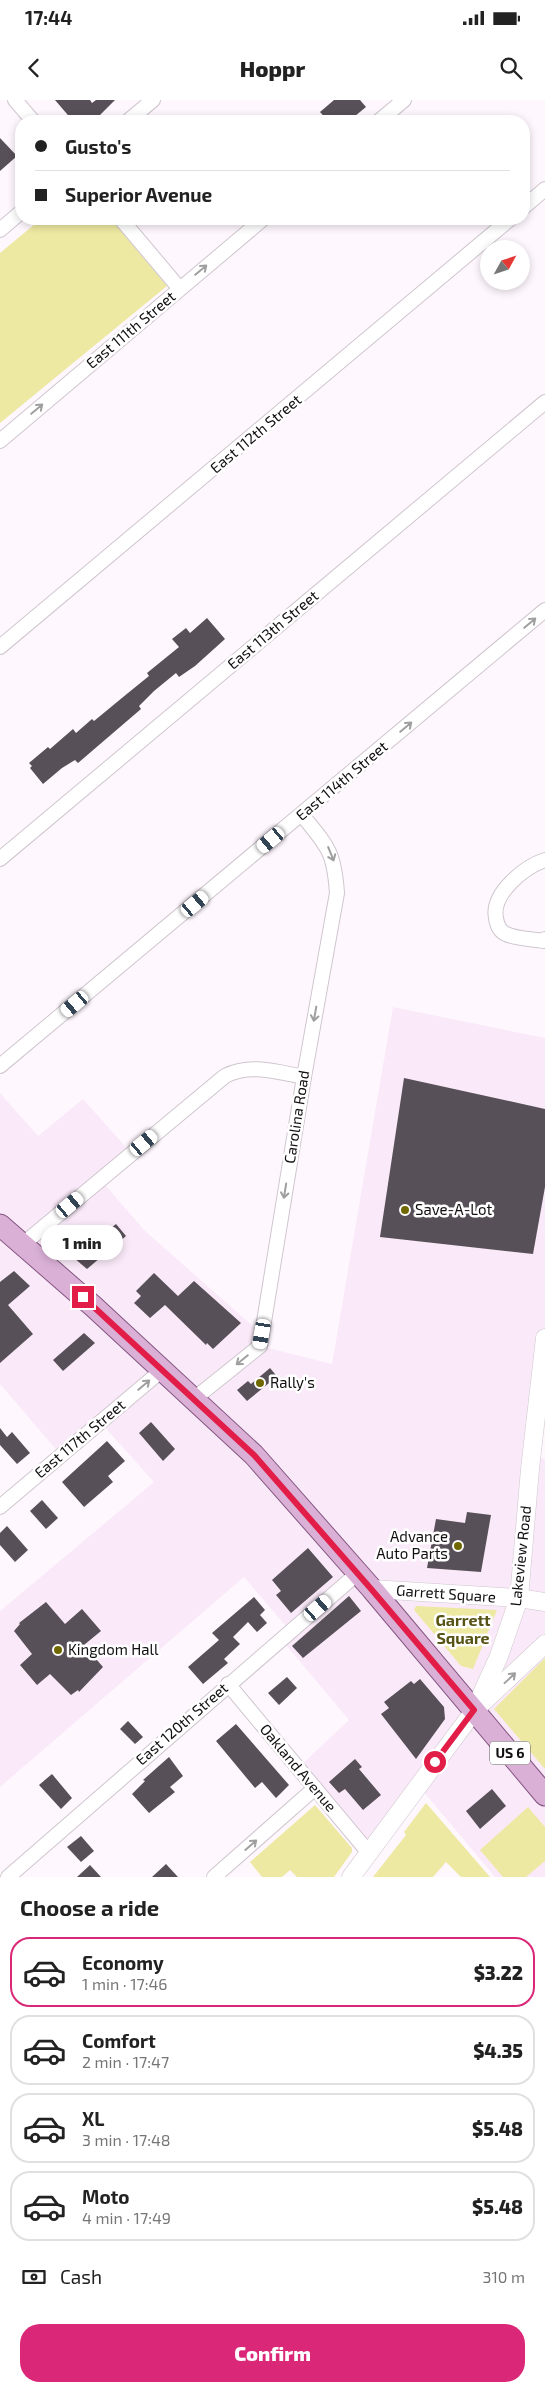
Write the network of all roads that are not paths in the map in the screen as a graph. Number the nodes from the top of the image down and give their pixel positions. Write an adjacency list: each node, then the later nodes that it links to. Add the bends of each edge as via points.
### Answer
1 (15, 100): 4 (street)
2 (153, 100): 5 (street)
3 (404, 100): 6 (street)
4 (27, 115)
5 (135, 115)
6 (385, 115)
7 (545, 189): 8 (street)
8 (530, 202)
9 (15, 217): 13 (street)
10 (126, 225): 14 (street)
11 (256, 225): 14 (street, East 111th Street, one-way to 11)
12 (503, 225): 18 (street, East 112th Street)
13 (0, 230)
14 (180, 289): 16 (street, East 111th Street, one-way to 14)
15 (545, 402): 20 (street, East 113th Street)
16 (0, 441)
17 (545, 610): 19 (street, East 114th Street, one-way to 17)
18 (0, 647)
19 (302, 815): 23 (street, East 114th Street); 24 (street, Carolina Road, one-way to 24, via 327,845 335,865 337,893)
20 (0, 858)
21 (545, 860): 22 (street, via 533,864 500,894 494,909 497,926 506,934)
22 (545, 939)
23 (0, 1066)
24 (304, 1077): 26 (street, via 255,1068 225,1076); 29 (street, Carolina Road, one-way to 29, via 260,1346)
25 (1, 1228): 26 (main road, US 6)
26 (22, 1245): 28 (main road, US 6)
27 (545, 1338): 33 (street, Lakeview Road)
28 (161, 1371): 29 (main road, US 6); 30 (street, East 117th Street, one-way to 28)
29 (194, 1400): 31 (main road, US 6, via 254,1455)
30 (0, 1507)
31 (358, 1573): 32 (main road, US 6); 36 (street, East 120th Street)
32 (372, 1590): 33 (street, Garrett Square); 37 (main road, US 6)
33 (519, 1598): 34 (street, Garrett Square); 37 (street, Lakeview Road)
34 (545, 1602)
35 (545, 1644): 37 (street, one-way to 35)
36 (228, 1684): 38 (street, Oakland Avenue); 41 (street, East 120th Street)
37 (474, 1710): 39 (main road, US 6); 40 (street, Lakeview Road)
38 (315, 1788): 40 (street, Oakland Avenue); 42 (street, one-way to 38)
39 (545, 1794)
40 (369, 1852): 43 (street, Lakeview Road)
41 (8, 1877)
42 (214, 1877)
43 (351, 1877)

